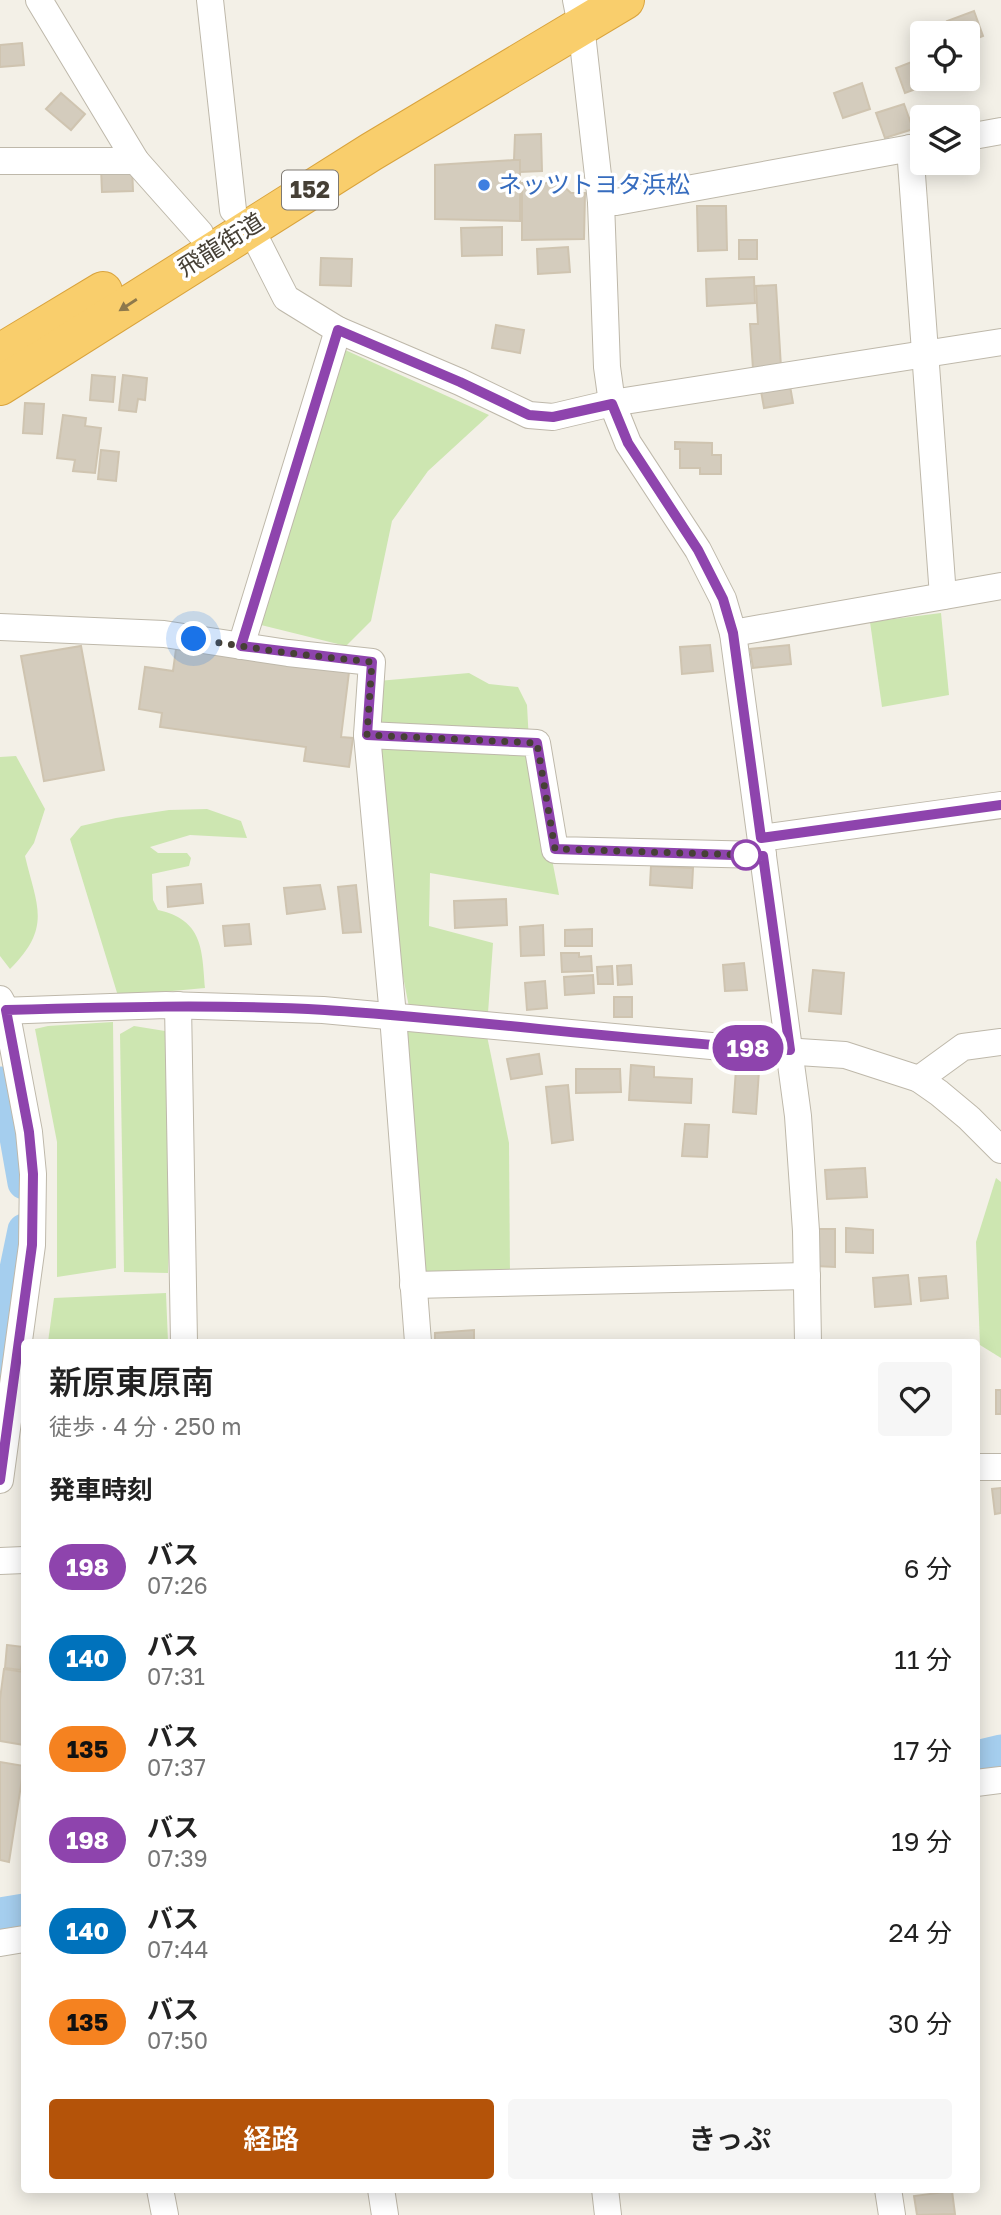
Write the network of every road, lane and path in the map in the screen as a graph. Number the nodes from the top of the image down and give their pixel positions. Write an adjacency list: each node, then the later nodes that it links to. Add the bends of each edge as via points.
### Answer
1 (39, 0): 9 (street)
2 (210, 0): 12 (street)
3 (625, 0): 4 (highway, 飛龍街道 / 152)
4 (579, 7): 11 (street); 12 (highway, 飛龍街道 / 152, via 380,118)
5 (1001, 131): 6 (street)
6 (980, 135)
7 (910, 148): 11 (street)
8 (0, 161): 9 (street)
9 (136, 161): 13 (street)
10 (917, 175): 17 (street)
11 (601, 202): 19 (street)
12 (242, 219): 13 (highway, 飛龍街道 / 152); 14 (street, via 286,298); 18 (highway, 飛龍街道 / 152, one-way to 18)
13 (200, 233): 16 (highway, 飛龍街道 / 152)
14 (338, 330): 19 (street, via 529,415 553,417); 24 (street)
15 (1001, 342): 17 (street)
16 (0, 353)
17 (925, 354): 19 (street); 21 (street)
18 (0, 386)
19 (612, 404): 23 (street, via 628,443 698,550 723,599)
20 (1001, 586): 21 (street)
21 (943, 596): 23 (street)
22 (0, 627): 24 (street, via 164,634)
23 (733, 633): 27 (street)
24 (241, 646): 25 (street, via 372,662)
25 (367, 735): 27 (street, via 537,743 555,849); 30 (street)
26 (1001, 805): 27 (street)
27 (762, 847): 32 (street)
28 (178, 1005): 29 (street); 30 (street); 38 (street)
29 (2, 1007): 37 (street, via 29,1132 33,1174)
30 (393, 1016): 32 (street); 36 (street)
31 (1001, 1042): 33 (street, via 963,1046)
32 (790, 1050): 33 (street, via 845,1055); 35 (street)
33 (919, 1079): 34 (street)
34 (1001, 1150)
35 (807, 1276): 36 (street); 40 (street)
36 (414, 1286): 39 (street)
37 (24, 1339)
38 (184, 1339)
39 (418, 1339)
40 (808, 1339)
41 (21, 1367): 42 (street)
42 (14, 1445): 45 (street)
43 (980, 1467): 44 (street)
44 (1001, 1467)
45 (0, 1480)
46 (21, 1560): 47 (street)
47 (0, 1561)
48 (1001, 1780): 49 (street)
49 (980, 1783)
50 (21, 1940): 51 (street)
51 (0, 1943)
52 (161, 2193): 56 (street)
53 (382, 2193): 57 (street)
54 (605, 2193): 58 (street)
55 (888, 2193): 59 (street)
56 (165, 2215)
57 (385, 2215)
58 (608, 2215)
59 (891, 2215)

